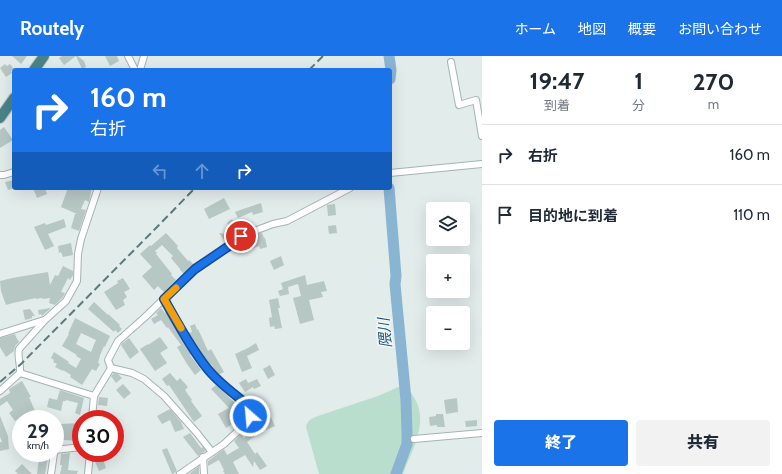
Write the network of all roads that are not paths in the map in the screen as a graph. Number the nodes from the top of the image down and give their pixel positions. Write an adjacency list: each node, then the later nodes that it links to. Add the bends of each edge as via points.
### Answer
1 (44, 56): 5 (highway)
2 (128, 56): 6 (street)
3 (144, 56): 7 (street)
4 (451, 62): 10 (street, via 459,105 476,100)
5 (35, 68)
6 (134, 68)
7 (141, 68)
8 (12, 101): 9 (highway)
9 (0, 118)
10 (482, 136)
11 (482, 164): 13 (street)
12 (12, 173): 14 (street)
13 (392, 173)
14 (0, 175)
15 (97, 190): 18 (street, via 81,239 77,281 66,301)
16 (346, 190): 17 (street, via 287,221 234,240 195,269)
17 (164, 299): 20 (street, via 118,341 108,360); 27 (street, via 207,368 250,407 250,416 224,444)
18 (45, 320): 19 (street); 21 (street, via 18,353)
19 (0, 334)
20 (111, 368): 23 (street); 27 (street, via 144,379 164,396)
21 (20, 373): 22 (street); 23 (street)
22 (0, 391)
23 (94, 396): 24 (street)
24 (93, 410)
25 (482, 433): 26 (street)
26 (414, 439)
27 (212, 452): 28 (street)
28 (203, 457): 33 (street); 34 (street)
29 (53, 462): 31 (street)
30 (89, 462): 32 (street)
31 (51, 474)
32 (88, 474)
33 (180, 474)
34 (204, 474)

